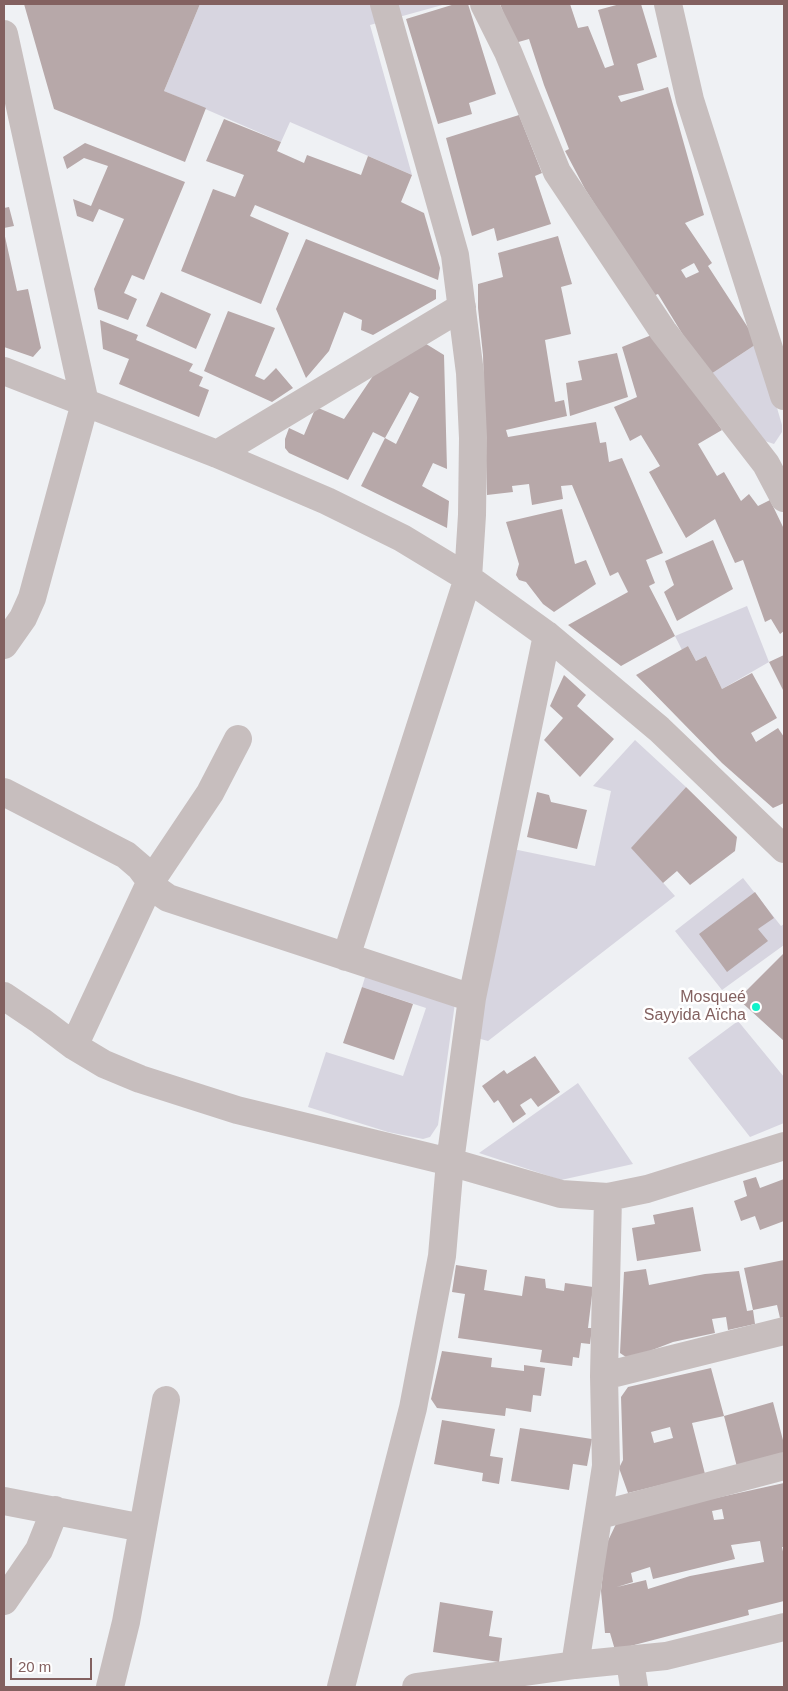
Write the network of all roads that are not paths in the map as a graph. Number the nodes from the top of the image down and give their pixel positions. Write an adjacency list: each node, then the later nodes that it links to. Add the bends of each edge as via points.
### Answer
1 (384, 4): 5 (street, via 455,255)
2 (484, 4): 10 (street, via 508,52 557,172 663,331)
3 (668, 4): 7 (street, via 690,100)
4 (4, 34): 8 (street)
5 (462, 307): 9 (street); 12 (street, via 473,438)
6 (4, 371): 8 (street)
7 (784, 396)
8 (85, 403): 9 (street); 14 (street, via 32,598 23,618)
9 (217, 454): 12 (street, via 327,500 402,538)
10 (775, 460): 11 (street)
11 (784, 498)
12 (468, 578): 13 (street); 19 (street)
13 (547, 635): 17 (street, via 659,729); 21 (street)
14 (4, 645)
15 (238, 739): 18 (street, via 210,793)
16 (4, 792): 18 (street, via 126,855)
17 (784, 849)
18 (150, 881): 19 (street, via 168,898); 22 (street)
19 (346, 958): 21 (street)
20 (4, 996): 22 (street)
21 (472, 998): 24 (street)
22 (74, 1046): 24 (street, via 104,1064 140,1079 236,1110)
23 (784, 1146): 25 (street, via 647,1189)
24 (450, 1162): 25 (street, via 561,1194); 39 (street, via 442,1256 413,1408)
25 (608, 1197): 27 (street)
26 (784, 1331): 27 (street)
27 (604, 1376): 32 (street, via 606,1466)
28 (166, 1400): 33 (street)
29 (784, 1466): 32 (street)
30 (4, 1501): 31 (street)
31 (55, 1510): 33 (street); 34 (street, via 39,1550)
32 (600, 1515): 36 (street)
33 (143, 1528): 38 (street)
34 (4, 1601)
35 (784, 1627): 37 (street, via 666,1656)
36 (575, 1665): 37 (street); 40 (street)
37 (632, 1674)
38 (110, 1687)
39 (341, 1687)
40 (416, 1687)

